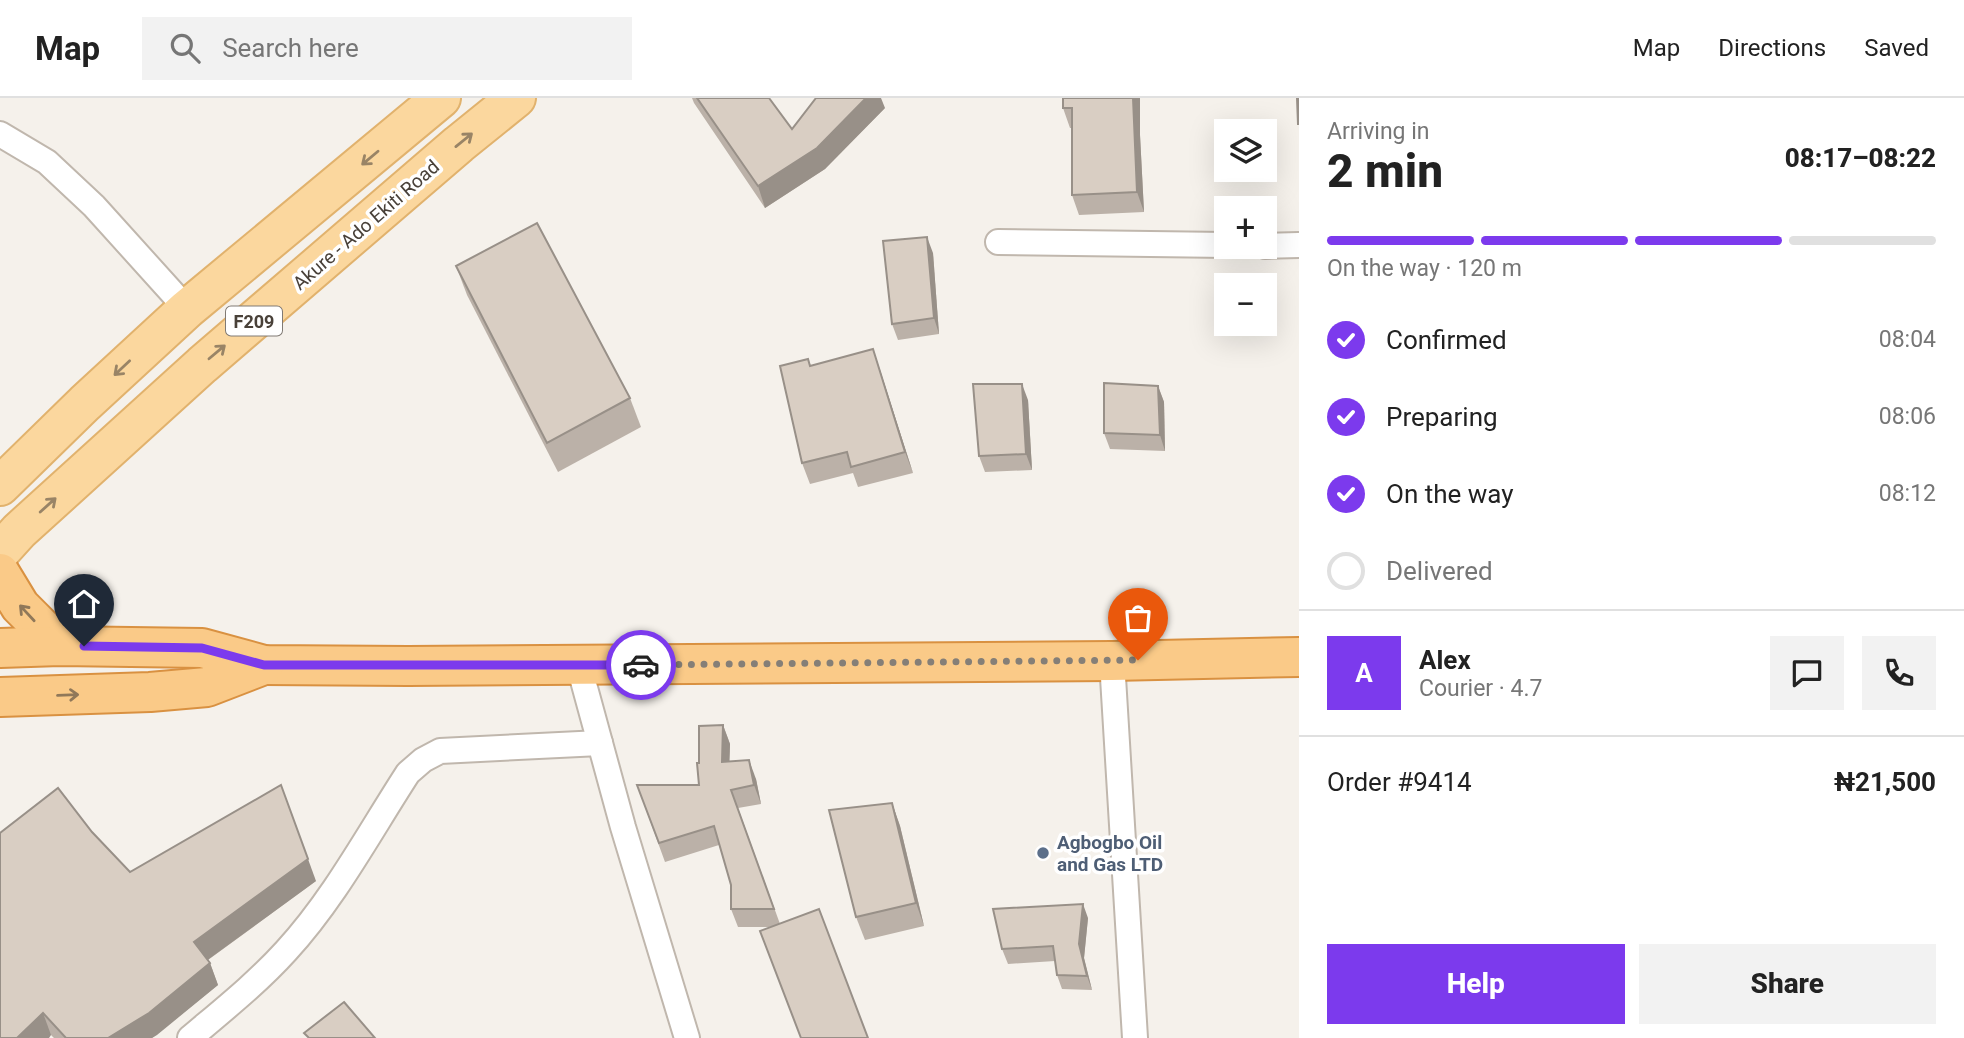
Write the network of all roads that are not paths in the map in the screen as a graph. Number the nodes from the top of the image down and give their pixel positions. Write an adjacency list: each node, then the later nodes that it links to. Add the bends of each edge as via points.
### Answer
1 (441, 98): 8 (main road, F209, one-way to 8)
2 (516, 98): 10 (main road, Akure - Ado Ekiti Road / F209, one-way to 2, via 202,365)
3 (0, 135): 8 (street, via 47,162 94,206)
4 (998, 242): 5 (street)
5 (1214, 245)
6 (1299, 245): 7 (street)
7 (1277, 246)
8 (187, 309): 9 (main road, F209, one-way to 9)
9 (0, 486)
10 (0, 552)
11 (0, 573): 12 (highway, one-way to 11, via 20,606)
12 (60, 646): 13 (highway); 16 (highway, via 202,648)
13 (0, 648)
14 (1299, 657): 15 (highway)
15 (1112, 661): 17 (highway); 22 (street)
16 (264, 665): 17 (highway); 18 (highway, one-way to 16, via 207,687)
17 (579, 666): 19 (street)
18 (0, 697)
19 (600, 743): 20 (street, via 440,751 423,760 408,773 326,902 286,951); 21 (street)
20 (190, 1038)
21 (687, 1038)
22 (1135, 1038)

